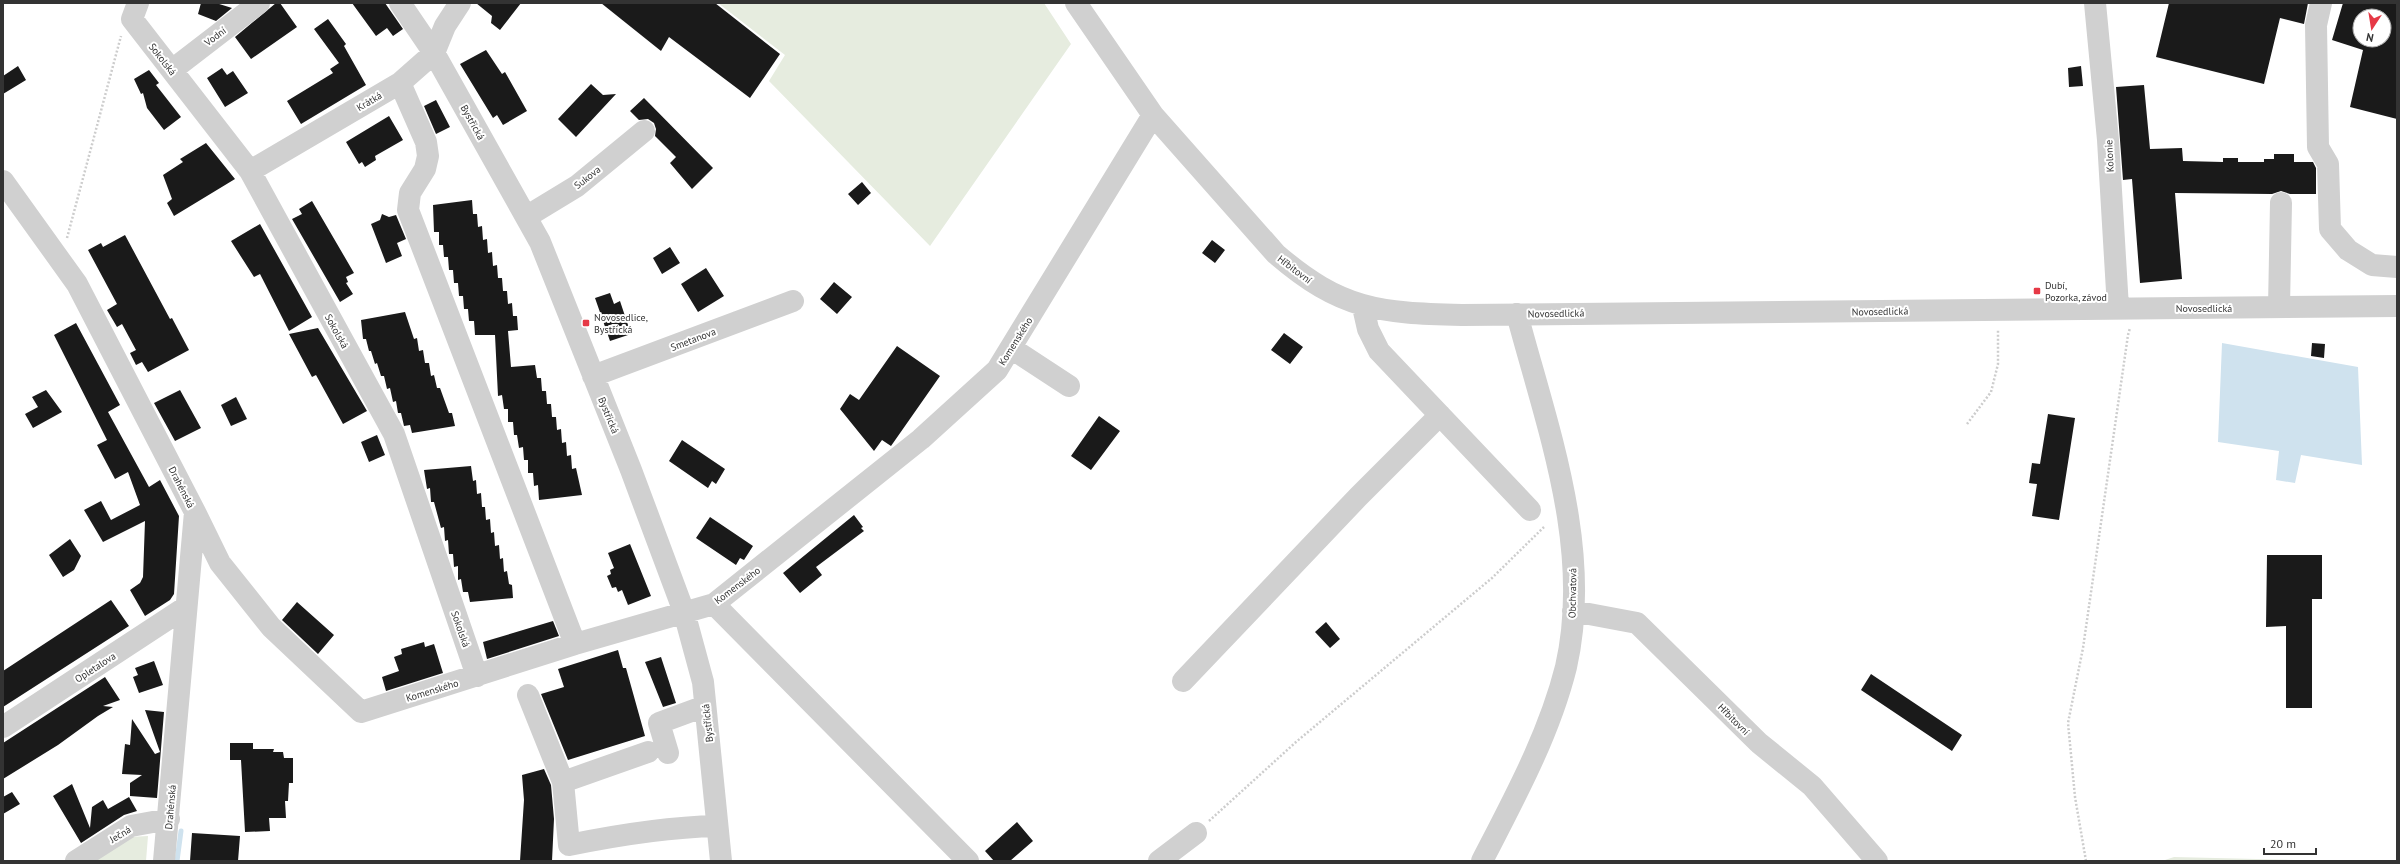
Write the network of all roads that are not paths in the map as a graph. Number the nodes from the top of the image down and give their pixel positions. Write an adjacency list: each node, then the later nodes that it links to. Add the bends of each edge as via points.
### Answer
1 (260, 3): 9 (street, Vodní)
2 (400, 3): 8 (street, Bystřická)
3 (460, 3): 8 (street, Krátká, via 445,26)
4 (1076, 3): 11 (street, Hřbitovní)
5 (2095, 3): 22 (street, Kolonie)
6 (2321, 3): 17 (street, via 2316,25 2318,147 2328,164 2330,229 2348,250 2372,265)
7 (135, 11): 9 (street, Sokolská)
8 (434, 53): 10 (street, Krátká); 16 (street, Bystřická)
9 (172, 70): 13 (street, Sokolská)
10 (400, 83): 13 (street, Krátká); 34 (street, via 426,142 428,156 425,169 410,192 408,210)
11 (1153, 115): 20 (street, Hřbitovní, via 1276,254 1298,274 1332,294); 24 (street, Komenského)
12 (644, 131): 16 (street, Sukova, via 577,186)
13 (250, 172): 35 (street, Sokolská, via 394,434)
14 (3, 181): 29 (street, Drahénská, via 77,284)
15 (2281, 203): 21 (street)
16 (526, 217): 25 (street, Bystřická, via 540,242)
17 (2397, 267)
18 (793, 301): 25 (street, Smetanova)
19 (2397, 306): 21 (street, Novosedlická)
20 (1363, 307): 23 (street, Novosedlická, via 1407,314); 27 (street, via 1368,329 1379,351)
21 (2279, 307): 22 (street, Novosedlická)
22 (2128, 308): 23 (street, Novosedlická)
23 (1517, 314): 32 (street, Obchvatová, via 1565,496 1572,544)
24 (1010, 348): 26 (street); 30 (street, Komenského, via 997,370 921,439)
25 (593, 376): 33 (street, Bystřická)
26 (1069, 386)
27 (1440, 415): 28 (street); 36 (street, via 1358,496)
28 (1530, 510)
29 (195, 512): 31 (street, Drahénská); 35 (street, Komenského, via 220,563 271,627 361,712)
30 (714, 604): 33 (street, Komenského); 47 (street)
31 (186, 607): 39 (street, Opletalova); 41 (street, Drahénská)
32 (1573, 611): 49 (street, Obchvatová, via 1566,666 1549,718 1526,775); 50 (street, Hřbitovní, via 1637,623 1759,743 1812,786)
33 (684, 612): 34 (street, Komenského); 38 (street, Bystřická, via 703,682)
34 (575, 644): 35 (street, Komenského)
35 (477, 676)
36 (1183, 681)
37 (528, 695): 40 (street)
38 (706, 706): 40 (street, via 659,723 658,753); 42 (street, Bystřická)
39 (3, 727)
40 (563, 782): 42 (street, via 570,845 615,836)
41 (169, 819): 44 (street, Ječná, via 132,826); 45 (street, Drahénská)
42 (717, 826): 46 (street, Bystřická)
43 (1196, 833): 48 (street)
44 (76, 861)
45 (164, 861)
46 (721, 861)
47 (968, 861)
48 (1159, 861)
49 (1482, 861)
50 (1877, 861)

